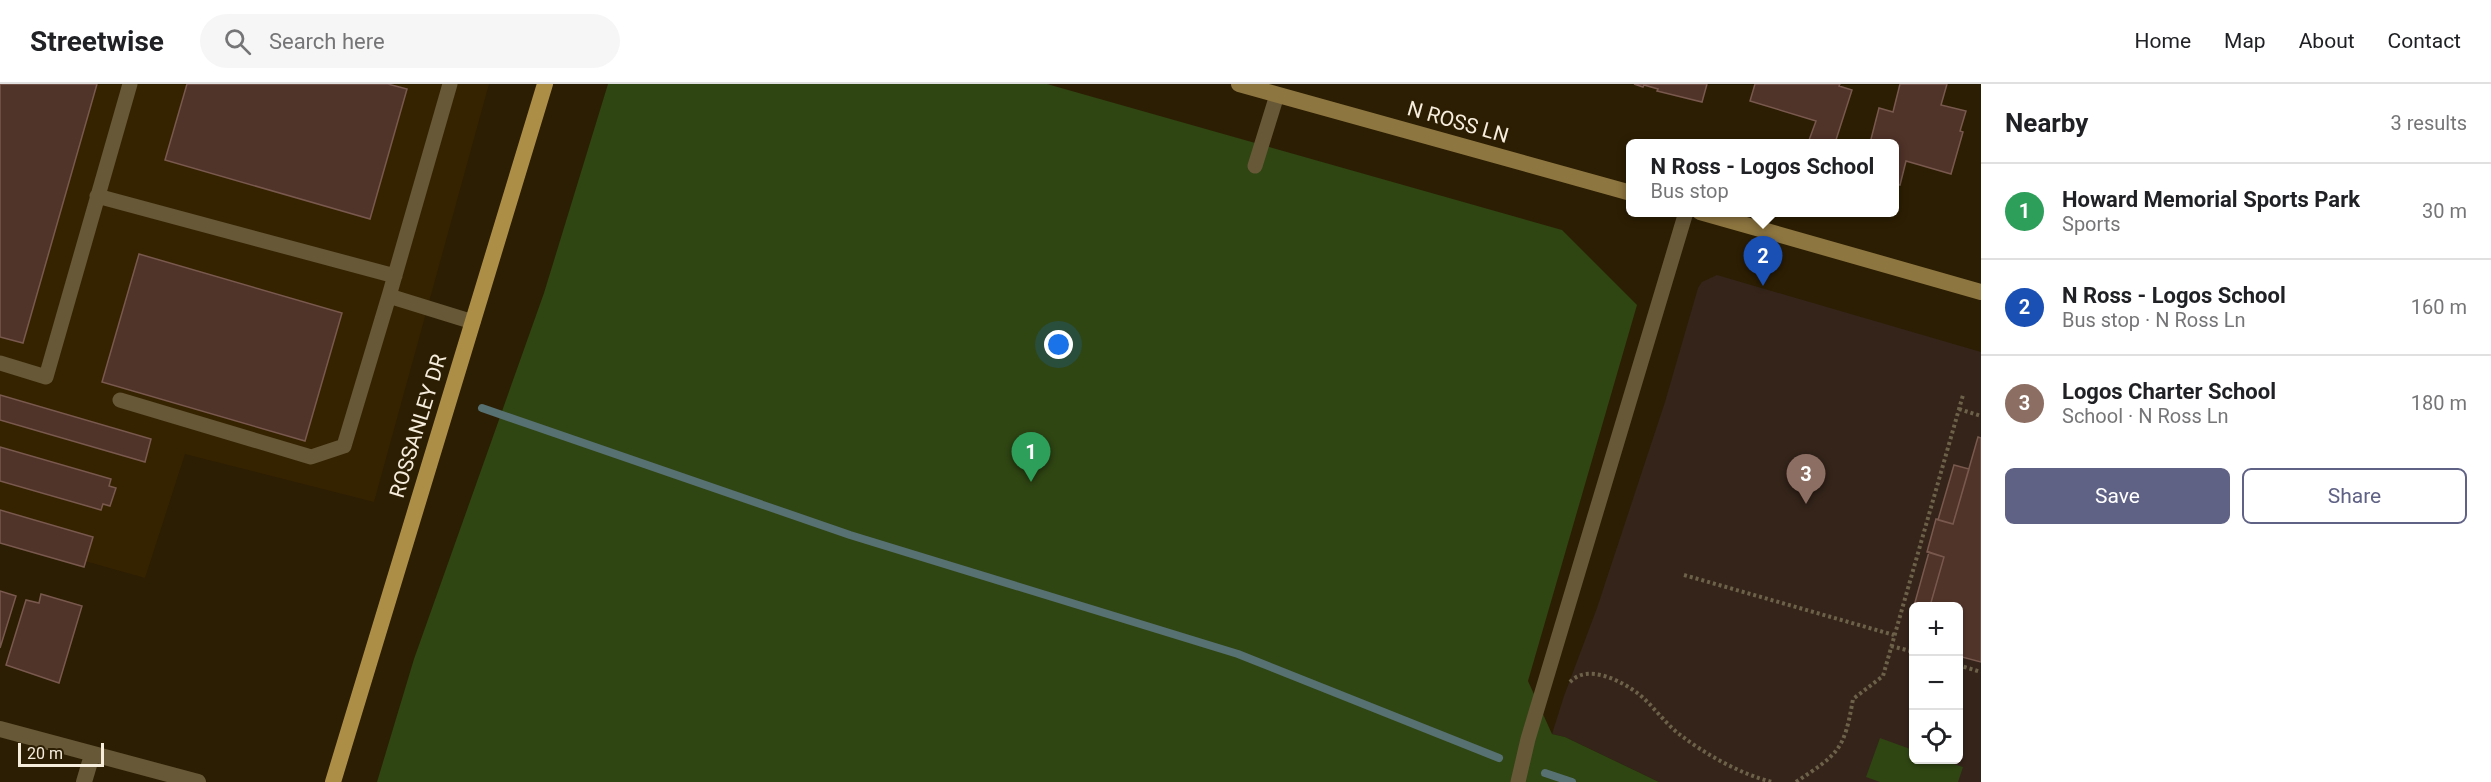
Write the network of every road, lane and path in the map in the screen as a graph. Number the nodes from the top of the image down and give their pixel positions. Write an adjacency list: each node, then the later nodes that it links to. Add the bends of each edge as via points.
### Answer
1 (130, 84): 8 (lane)
2 (450, 84): 11 (lane)
3 (545, 84): 14 (main road, ROSSANLEY DR)
4 (1239, 84): 5 (main road, N ROSS LN)
5 (1277, 95): 6 (lane); 7 (main road, N ROSS LN)
6 (1255, 166)
7 (1626, 192)
8 (97, 196): 11 (lane); 15 (lane, via 46,377)
9 (1685, 217): 32 (lane, via 1527,739)
10 (1714, 217): 12 (main road)
11 (395, 276): 13 (lane)
12 (1981, 292)
13 (389, 296): 14 (lane); 17 (lane, via 344,446 311,457)
14 (473, 322): 31 (main road, ROSSANLEY DR)
15 (0, 363)
16 (1963, 394): 18 (path)
17 (120, 400)
18 (1959, 410): 19 (path); 21 (path)
19 (1981, 416)
20 (1684, 575): 21 (path)
21 (1894, 635): 22 (path)
22 (1891, 646): 23 (path); 34 (path, via 1882,676 1853,699 1844,741 1827,761)
23 (1909, 651)
24 (1963, 666): 25 (path)
25 (1981, 672)
26 (1563, 689): 33 (path, via 1585,673 1613,680 1641,697 1698,747)
27 (0, 729): 28 (street)
28 (92, 755): 29 (street); 30 (street)
29 (84, 782)
30 (198, 782)
31 (333, 782)
32 (1518, 782)
33 (1772, 782)
34 (1796, 782)

